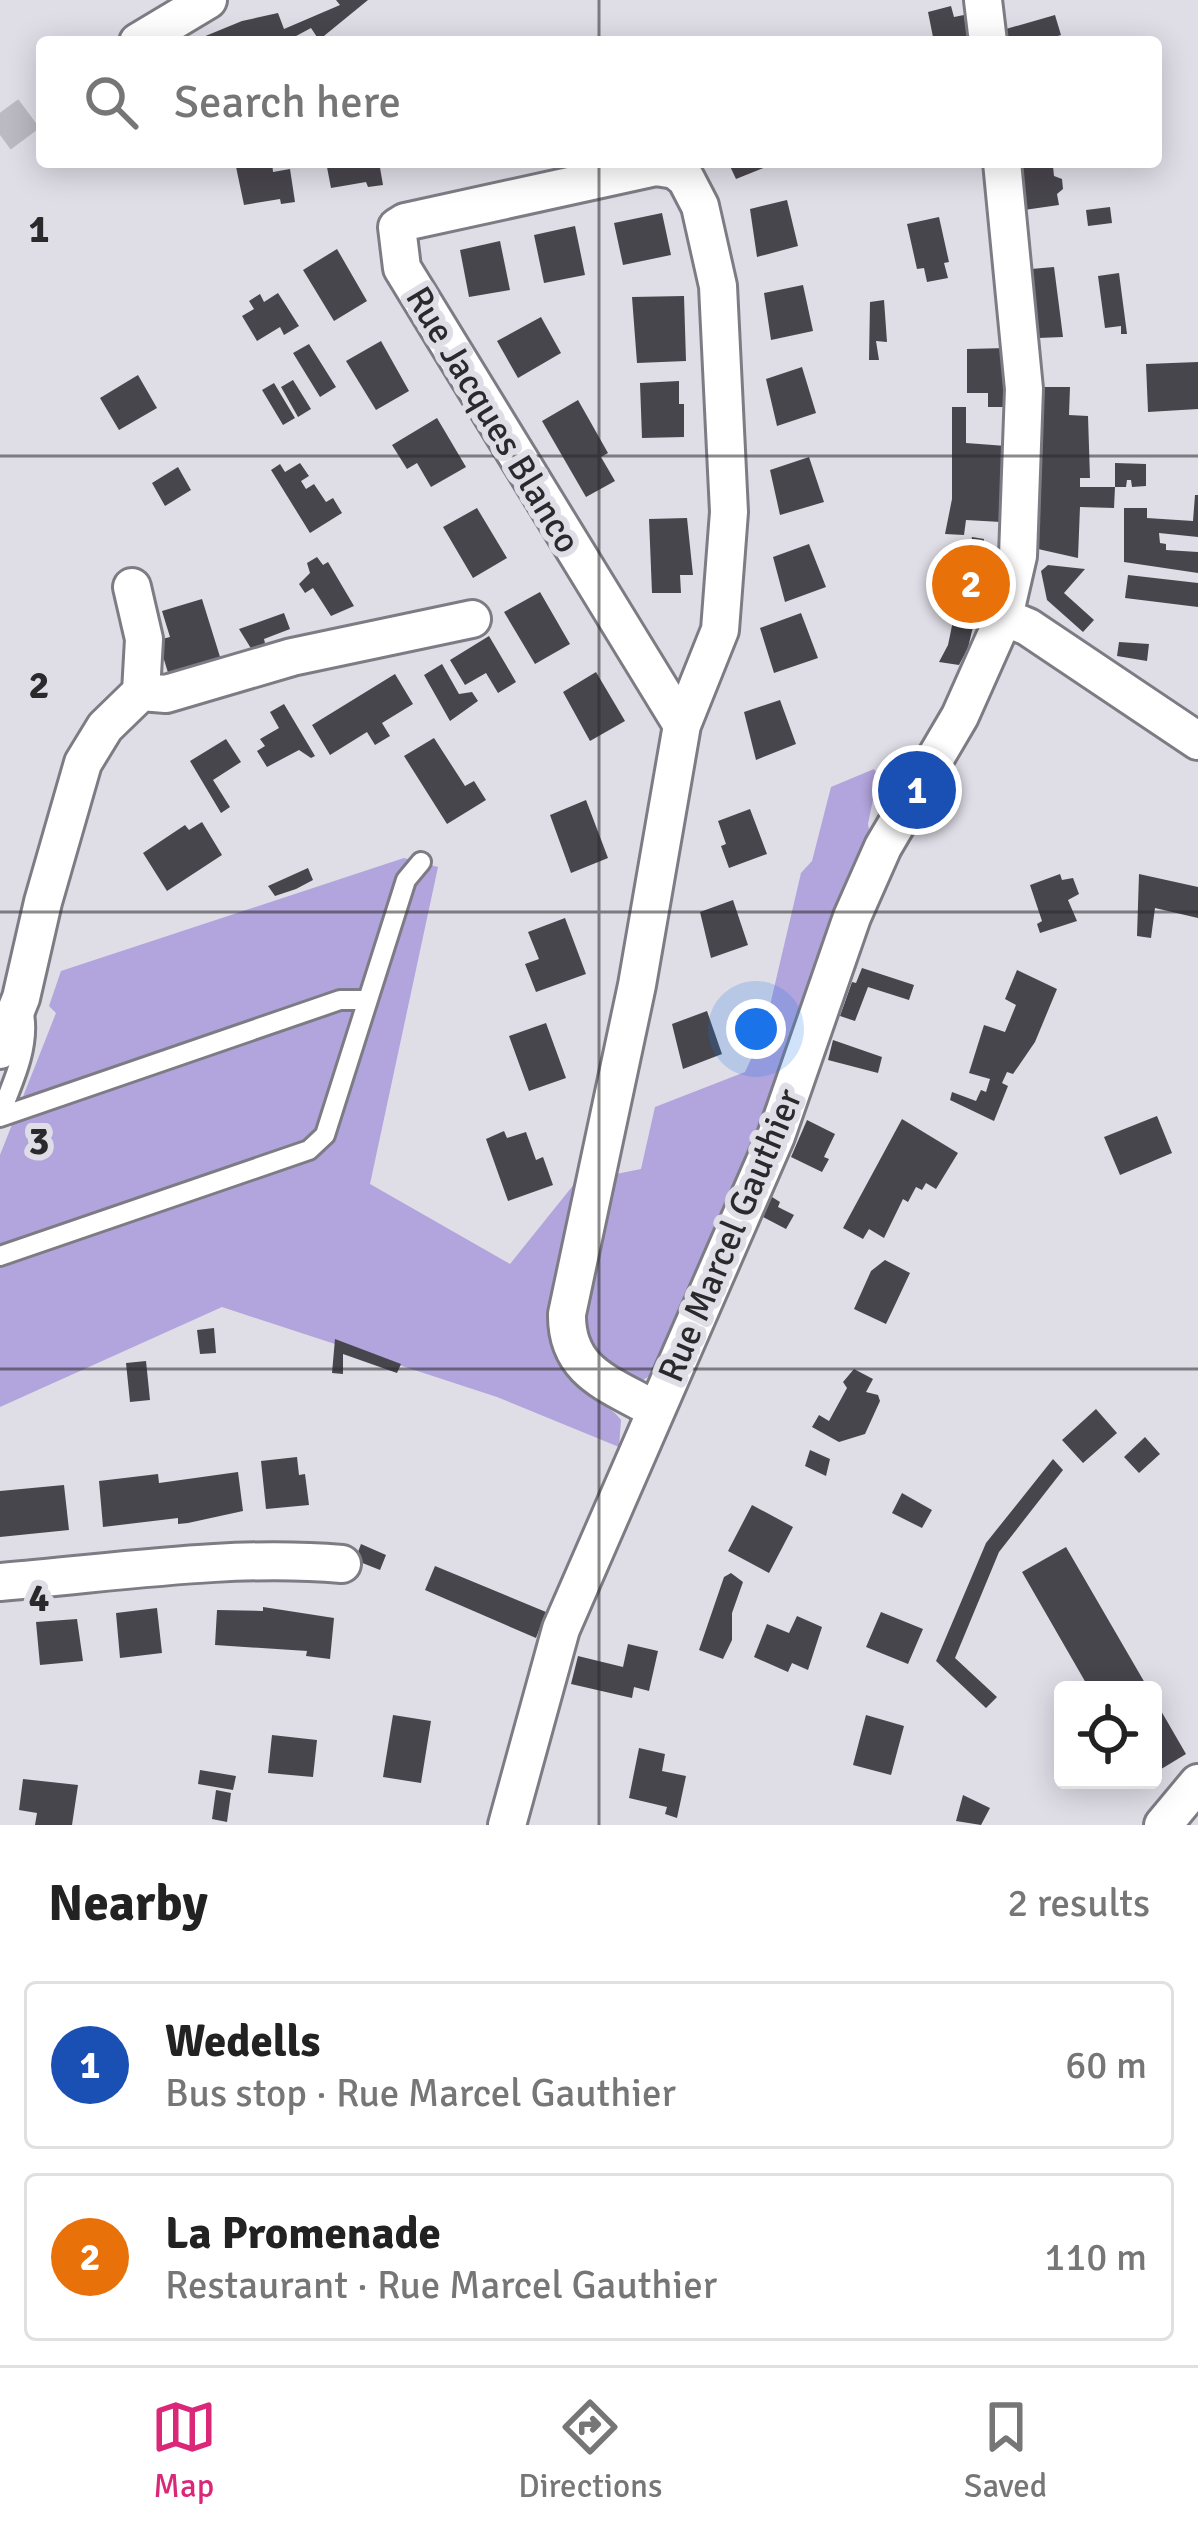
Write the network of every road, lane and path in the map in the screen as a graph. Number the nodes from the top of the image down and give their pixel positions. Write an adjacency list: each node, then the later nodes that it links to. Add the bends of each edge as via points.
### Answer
1 (208, 0): 3 (street)
2 (983, 0): 4 (street)
3 (148, 36)
4 (987, 36)
5 (651, 168): 12 (street, Rue Jacques Blanco, via 397,227 402,268)
6 (663, 168): 12 (street, Rue Jacques Blanco, via 686,178 700,206 718,286 726,386 729,512 720,631)
7 (1003, 168): 9 (street, Rue Marcel Gauthier, via 1024,389 1018,556)
8 (132, 587): 11 (street, via 144,639)
9 (1004, 616): 13 (street); 20 (street, Rue Marcel Gauthier, via 852,917 776,1136)
10 (472, 619): 11 (street, via 166,694)
11 (140, 692): 15 (street, via 83,763)
12 (682, 725): 20 (street, Rue Jacques Blanco, via 567,1314 570,1346 584,1368)
13 (1198, 741)
14 (421, 862): 16 (lane, via 406,880)
15 (22, 998): 17 (street); 18 (lane, via 27,1029)
16 (368, 1000): 18 (lane, via 340,1000); 19 (lane, via 325,1135 310,1150)
17 (0, 1051)
18 (0, 1116)
19 (0, 1256)
20 (655, 1410): 24 (street, Rue Marcel Gauthier, via 561,1629)
21 (342, 1564): 22 (street, via 246,1562)
22 (0, 1582)
23 (1198, 1783): 25 (street)
24 (507, 1825)
25 (1162, 1825)

